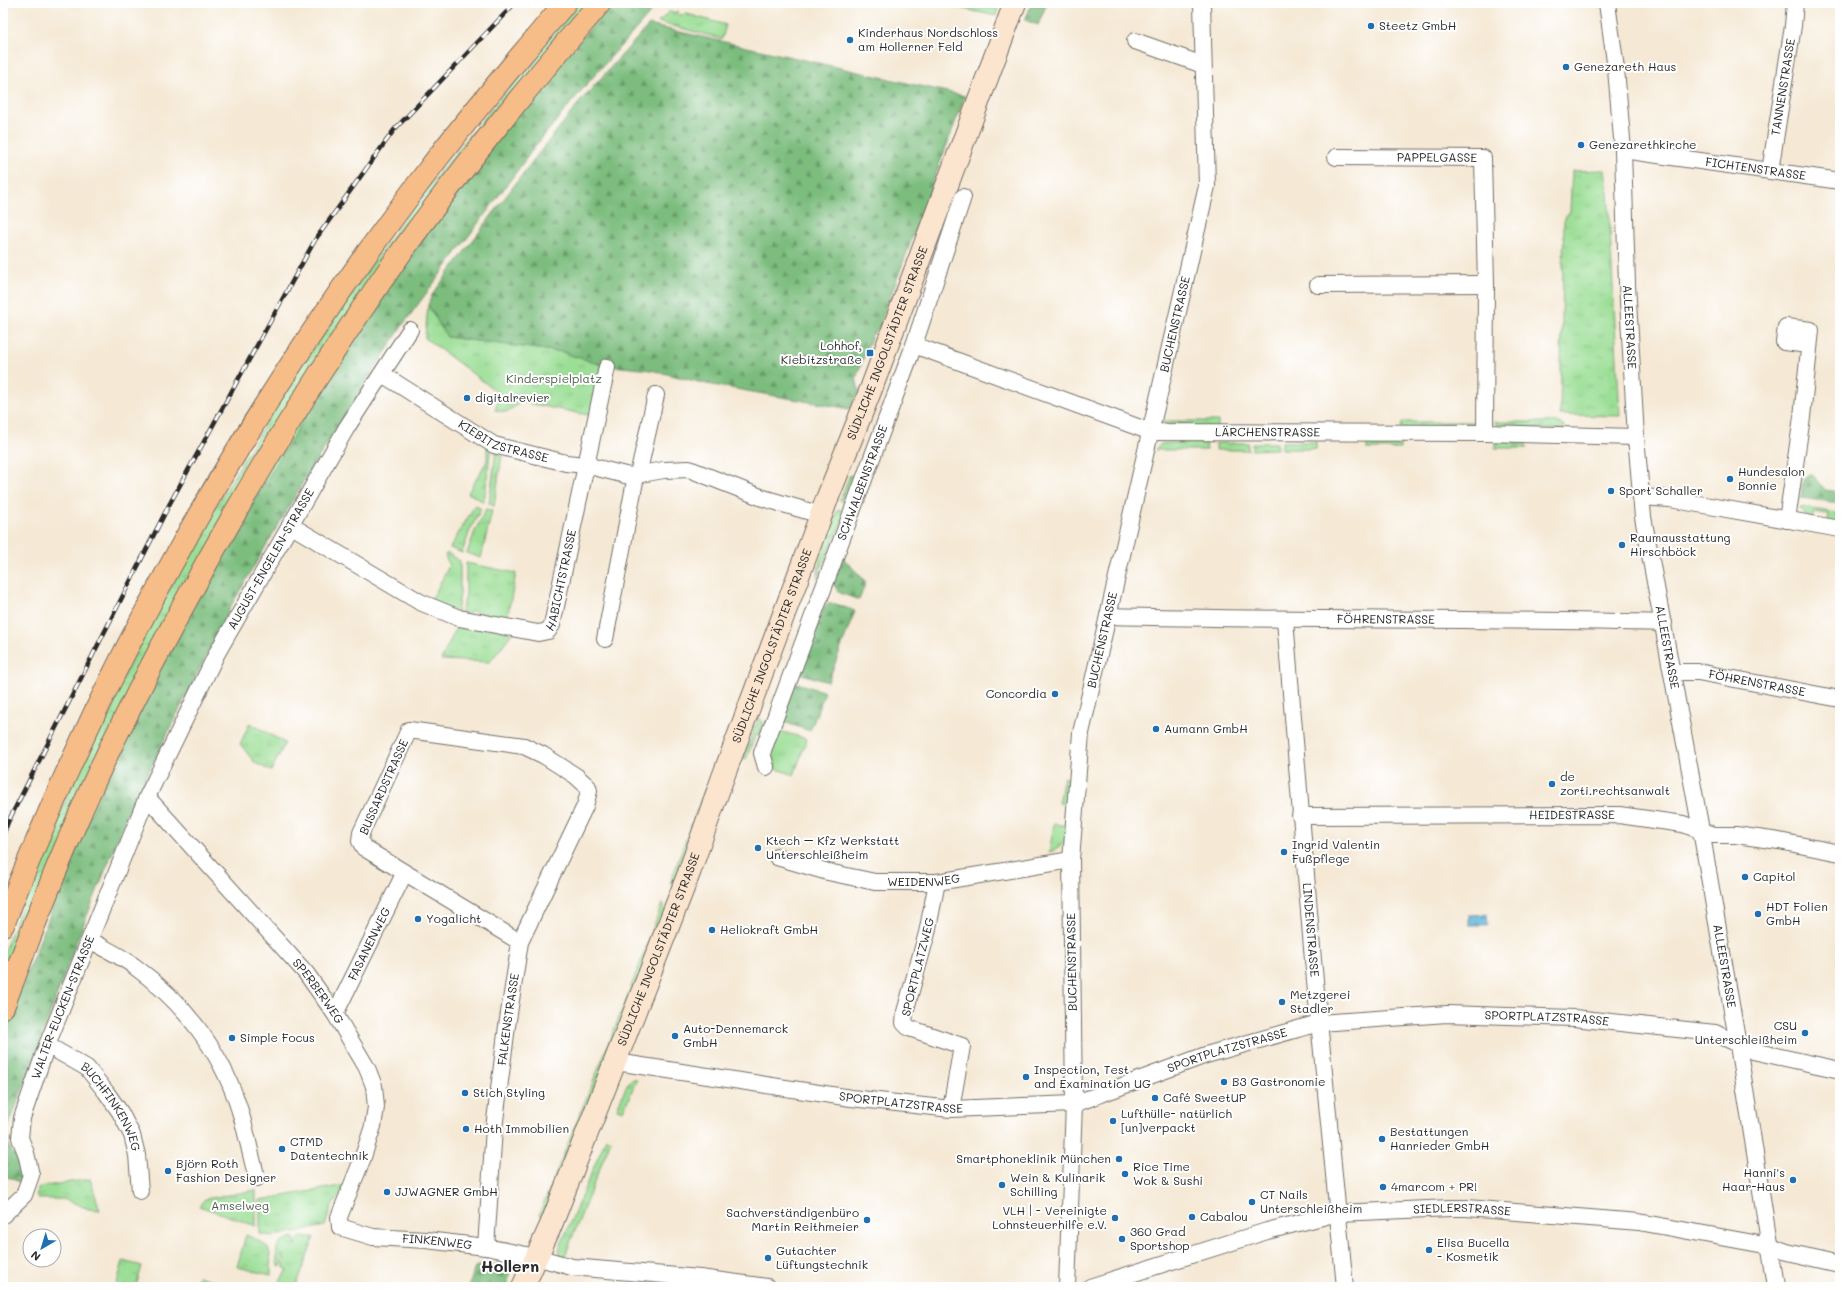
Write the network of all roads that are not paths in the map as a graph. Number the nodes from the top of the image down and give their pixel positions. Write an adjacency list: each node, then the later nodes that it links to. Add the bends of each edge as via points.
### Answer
1 (565, 3): 48 (main road, via 427,170 337,295 264,406 209,497 137,630 69,768)
2 (600, 3): 51 (main road, via 550,61 450,188 382,280 287,425 198,579 121,725 73,828)
3 (1015, 3): 28 (street, SÜDLICHE INGOLSTÄDTER STRASSE)
4 (1202, 3): 8 (street, BUCHENSTRASSE)
5 (1607, 3): 9 (street, ALLEESTRASSE)
6 (1795, 3): 11 (street, TANNENSTRASSE)
7 (1135, 41): 8 (street)
8 (1203, 65): 22 (street, BUCHENSTRASSE, via 1208,152 1207,186)
9 (1623, 150): 11 (street, FICHTENSTRASSE); 24 (street, ALLEESTRASSE, via 1627,284)
10 (1336, 157): 14 (street, PAPPELGASSE, via 1484,158)
11 (1770, 172): 12 (street, FICHTENSTRASSE)
12 (1840, 181)
13 (963, 197): 17 (street, SCHWALBENSTRASSE)
14 (1486, 284): 15 (street); 23 (street, PAPPELGASSE)
15 (1318, 285)
16 (410, 330): 20 (street, AUGUST-ENGELEN-STRASSE)
17 (914, 345): 22 (street, LÄRCHENSTRASSE); 38 (street, SCHWALBENSTRASSE, via 762,754)
18 (1809, 345): 29 (street, via 1802,417)
19 (607, 367): 25 (street, HABICHTSTRASSE)
20 (382, 374): 25 (street, KIEBITZSTRASSE, via 494,445 566,463); 30 (street, AUGUST-ENGELEN-STRASSE, via 347,427)
21 (656, 395): 26 (street)
22 (1151, 432): 23 (street, LÄRCHENSTRASSE); 32 (street, BUCHENSTRASSE)
23 (1485, 433): 24 (street, LÄRCHENSTRASSE)
24 (1636, 438): 27 (street, ALLEESTRASSE)
25 (586, 465): 26 (street, KIEBITZSTRASSE, via 629,476); 30 (street, HABICHTSTRASSE, via 552,626 541,634 459,618 420,602)
26 (638, 474): 28 (street, KIEBITZSTRASSE, via 689,469 763,498); 35 (street)
27 (1641, 497): 29 (street, via 1670,499); 34 (street, ALLEESTRASSE)
28 (821, 515): 56 (street, SÜDLICHE INGOLSTÄDTER STRASSE, via 689,873)
29 (1787, 520): 31 (street)
30 (290, 525): 39 (street, AUGUST-ENGELEN-STRASSE, via 215,656)
31 (1840, 529)
32 (1108, 616): 33 (street, FÖHRENSTRASSE); 45 (street, BUCHENSTRASSE, via 1081,733)
33 (1285, 620): 34 (street, FÖHRENSTRASSE); 41 (street, LINDENSTRASSE)
34 (1664, 623): 36 (street, ALLEESTRASSE)
35 (605, 639)
36 (1673, 672): 37 (street, FÖHRENSTRASSE, via 1698,672); 42 (street, ALLEESTRASSE)
37 (1840, 699)
38 (766, 767)
39 (147, 796): 49 (street, WALTER-EUCKEN-STRASSE); 52 (street, SPERBERWEG, via 303,970)
40 (585, 806): 46 (street, BUSSARDSTRASSE, via 589,791 580,779 524,746 410,730 361,833 360,841 370,853); 50 (street, FALKENSTRASSE)
41 (1300, 816): 42 (street, HEIDESTRASSE, via 1619,815 1683,824); 53 (street, LINDENSTRASSE)
42 (1701, 830): 43 (street, HEIDESTRASSE, via 1713,835 1736,835); 55 (street, ALLEESTRASSE)
43 (1840, 853)
44 (777, 857): 47 (street, WEIDENWEG, via 875,882)
45 (1071, 860): 47 (street, WEIDENWEG); 58 (street, BUCHENSTRASSE)
46 (404, 874): 50 (street, BUSSARDSTRASSE); 52 (street, FASANENWEG)
47 (937, 882): 59 (street, SPORTPLATZWEG, via 904,1022 909,1028 962,1046)
48 (3, 925)
49 (90, 940): 54 (street, WALTER-EUCKEN-STRASSE); 60 (street, via 134,966 162,988 203,1035 217,1055 238,1104)
50 (520, 942): 66 (street, FALKENSTRASSE, via 494,1128)
51 (3, 1007)
52 (336, 1014): 64 (street, SPERBERWEG, via 367,1068 374,1086 376,1107 374,1126 339,1217)
53 (1319, 1023): 55 (street, SPORTPLATZSTRASSE, via 1447,1014 1574,1018 1715,1033); 58 (street, SPORTPLATZSTRASSE, via 1206,1055); 62 (street, LINDENSTRASSE)
54 (47, 1045): 61 (street, BUCHFINKENWEG, via 87,1068 120,1112 132,1135 137,1155); 63 (street, WALTER-EUCKEN-STRASSE, via 22,1118 20,1138 31,1175 24,1195)
55 (1738, 1045): 57 (street, SPORTPLATZSTRASSE, via 1753,1052); 65 (street, ALLEESTRASSE)
56 (616, 1062): 59 (street, SPORTPLATZSTRASSE, via 851,1098); 67 (street, SÜDLICHE INGOLSTÄDTER STRASSE)
57 (1840, 1070)
58 (1074, 1104): 59 (street, SPORTPLATZSTRASSE); 72 (street, BUCHENSTRASSE)
59 (951, 1109)
60 (257, 1178)
61 (140, 1191)
62 (1338, 1213): 65 (street, SIEDLERSTRASSE, via 1479,1209 1639,1222); 73 (street, SIEDLERSTRASSE, via 1267,1231); 74 (street, LINDENSTRASSE)
63 (3, 1215)
64 (340, 1227): 66 (street, FINKENWEG, via 373,1237 426,1240)
65 (1770, 1246): 68 (street, SIEDLERSTRASSE); 75 (street, ALLEESTRASSE)
66 (486, 1248): 67 (street, FINKENWEG)
67 (536, 1257): 69 (street, via 572,1267); 70 (street, SÜDLICHE INGOLSTÄDTER STRASSE)
68 (1840, 1264)
69 (700, 1283): 71 (street)
70 (523, 1287)
71 (767, 1287)
72 (1067, 1287)
73 (1090, 1287)
74 (1345, 1287)
75 (1776, 1287)

